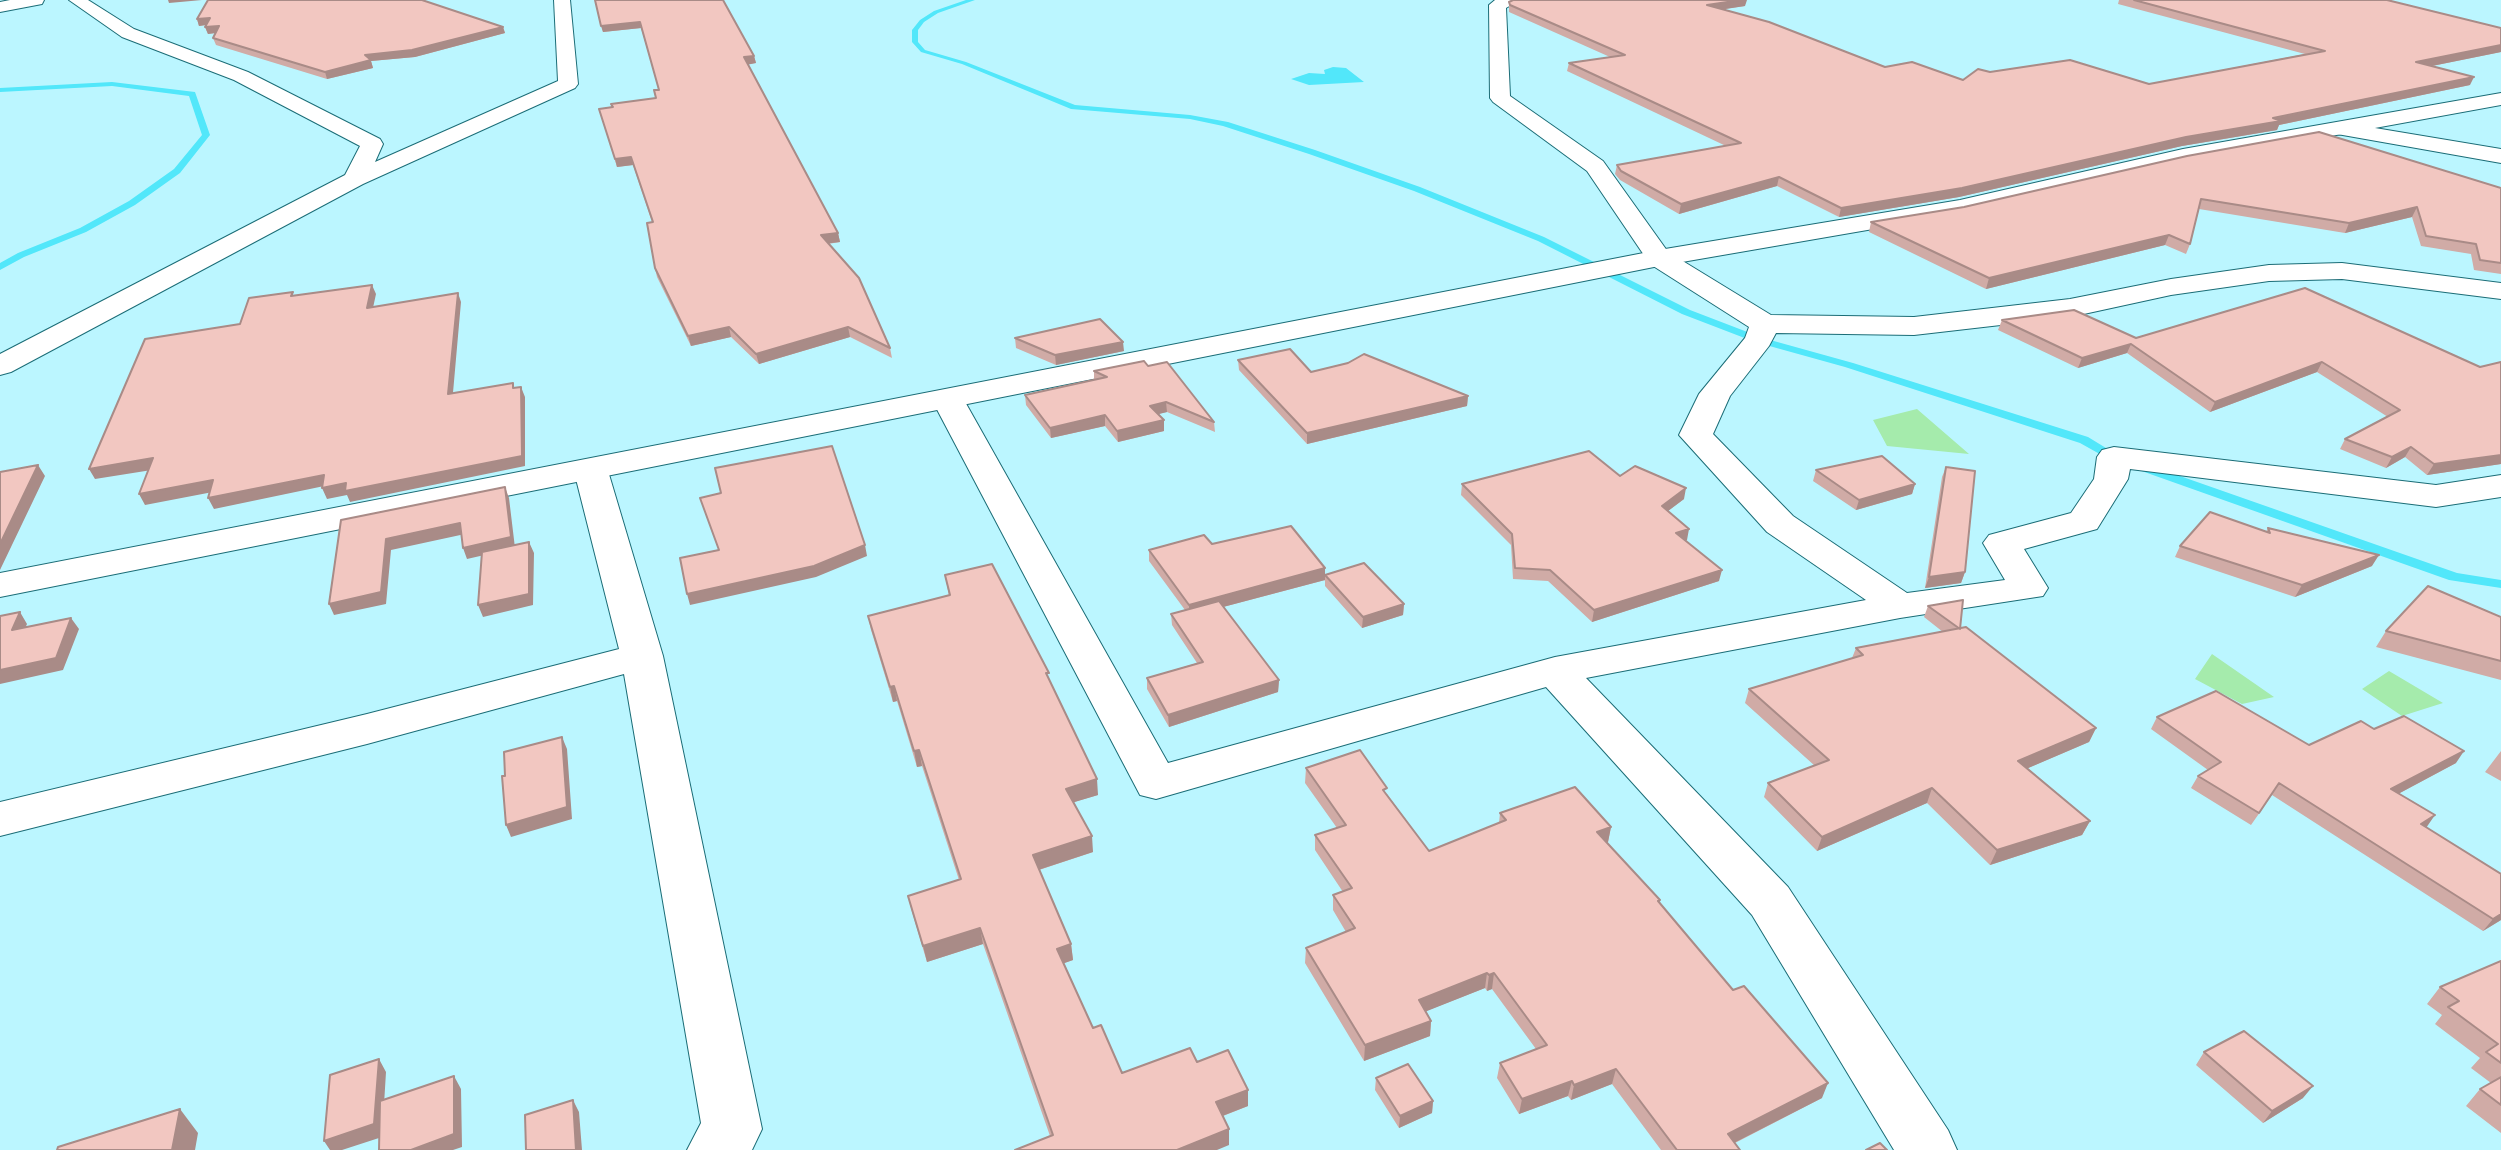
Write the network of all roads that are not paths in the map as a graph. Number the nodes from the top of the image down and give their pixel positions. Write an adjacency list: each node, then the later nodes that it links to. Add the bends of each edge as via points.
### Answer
1 (36, 0): 5 (street)
2 (77, 0): 9 (street, via 128,33 241,76 372,145)
3 (562, 0): 9 (street, via 568,84)
4 (1512, 0): 10 (street, via 1497,5 1500,98 1595,166)
5 (0, 7)
6 (2501, 99): 7 (street)
7 (2345, 129): 8 (street); 10 (street, via 2183,156 1959,207)
8 (2501, 156)
9 (355, 179): 13 (street)
10 (1659, 258): 12 (street); 14 (street)
11 (2501, 291): 12 (street, via 2343,271 2269,273 2070,308 1914,326)
12 (1765, 324): 18 (street, via 1759,340 1715,394 1696,435 1780,524)
13 (0, 366)
14 (948, 400): 15 (street); 20 (street, via 1156,783)
15 (591, 471): 17 (street); 19 (street)
16 (2501, 486): 18 (street, via 2437,496 2114,457 2111,479 2084,521 2002,543 2029,588)
17 (0, 585)
18 (1900, 606): 20 (street)
19 (642, 656): 21 (street); 22 (street, via 732,1129)
20 (1555, 671): 23 (street, via 1770,901)
21 (0, 819)
22 (717, 1150)
23 (1927, 1150)

